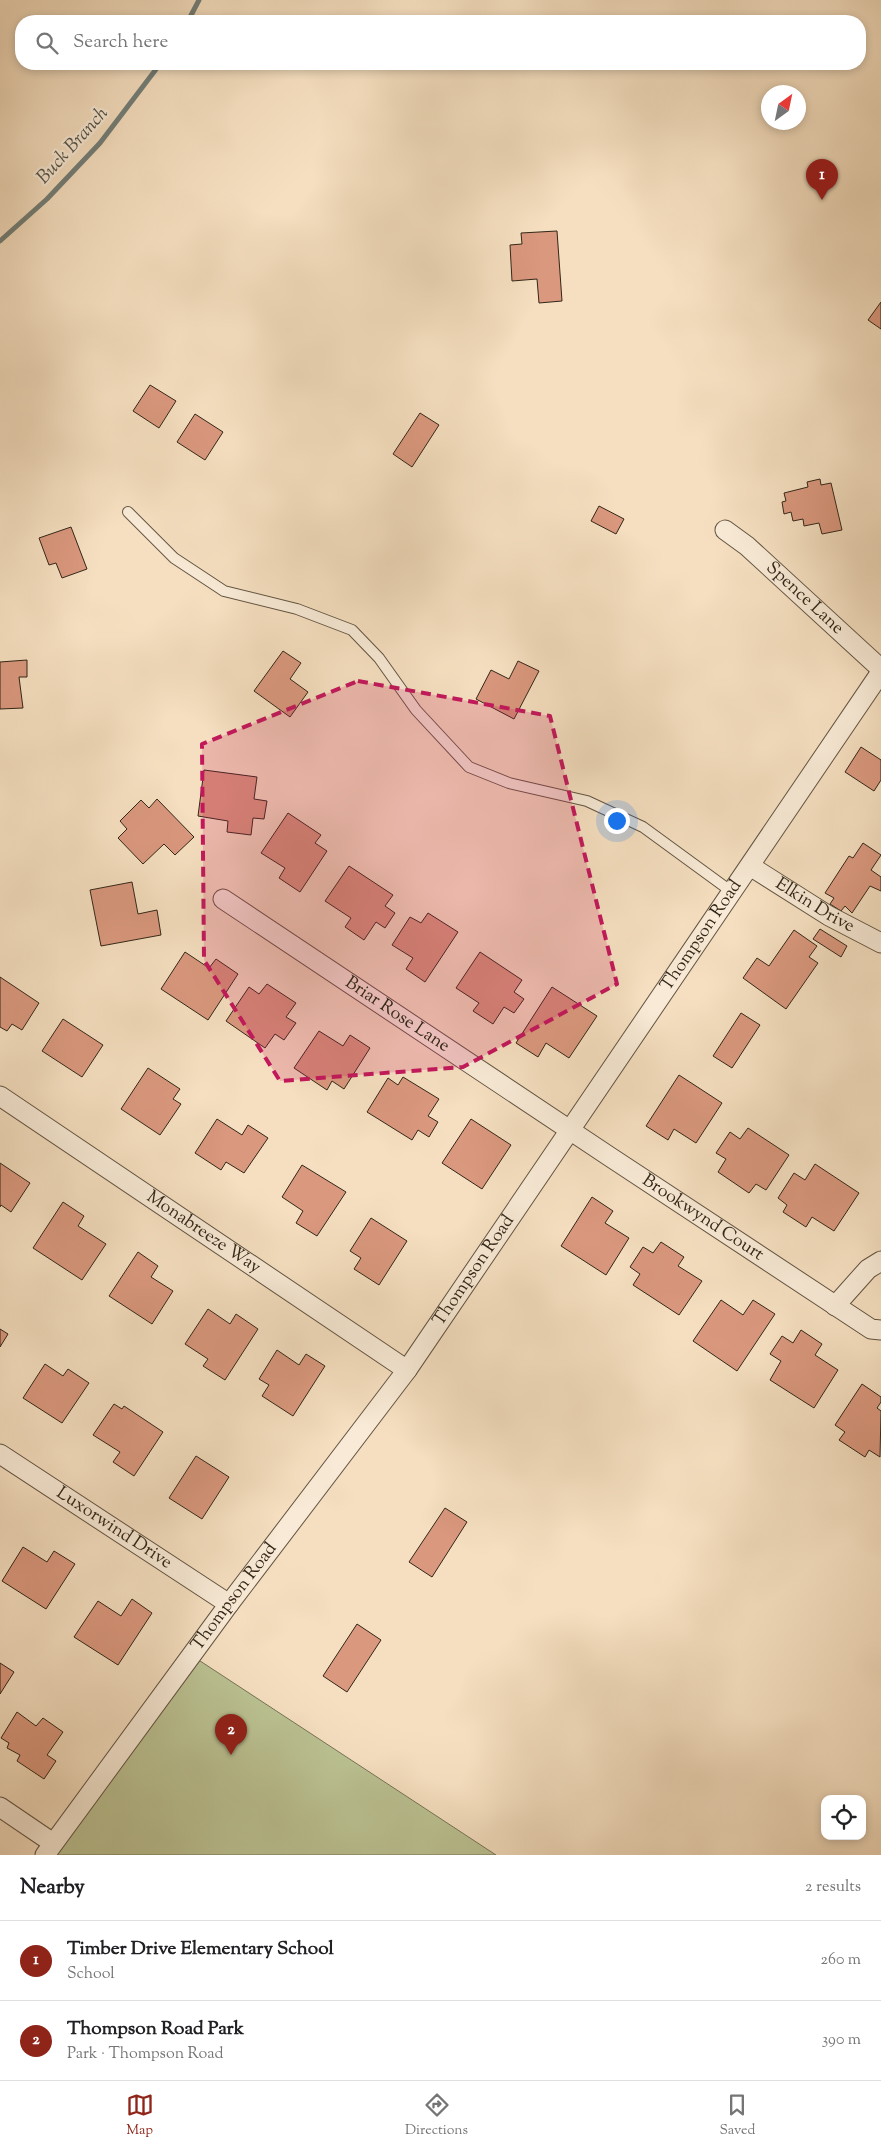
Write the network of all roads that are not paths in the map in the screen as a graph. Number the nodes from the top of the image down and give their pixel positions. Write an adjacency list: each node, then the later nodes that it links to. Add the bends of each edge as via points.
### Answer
1 (128, 512): 5 (lane, via 174,558 224,590 297,609 352,630 379,658 416,710 469,767 509,782 587,801 643,827)
2 (725, 530): 3 (street, Spence Lane, via 747,546)
3 (881, 670): 4 (street, Thompson Road)
4 (750, 866): 5 (street, Thompson Road); 7 (street, Elkin Drive, via 829,916)
5 (732, 892): 9 (street, Thompson Road)
6 (223, 899): 9 (street, Briar Rose Lane)
7 (881, 943)
8 (0, 1096): 13 (street, Monabreeze Way)
9 (571, 1132): 11 (street, Brookwynd Court); 13 (street, Thompson Road)
10 (881, 1262): 11 (street, via 868,1269)
11 (836, 1306): 12 (street, Brookwynd Court, via 871,1329)
12 (881, 1330)
13 (407, 1370): 15 (street, Thompson Road)
14 (0, 1454): 15 (street, Luxorwind Drive)
15 (229, 1604): 17 (street, Thompson Road)
16 (0, 1807): 17 (street)
17 (49, 1849)

